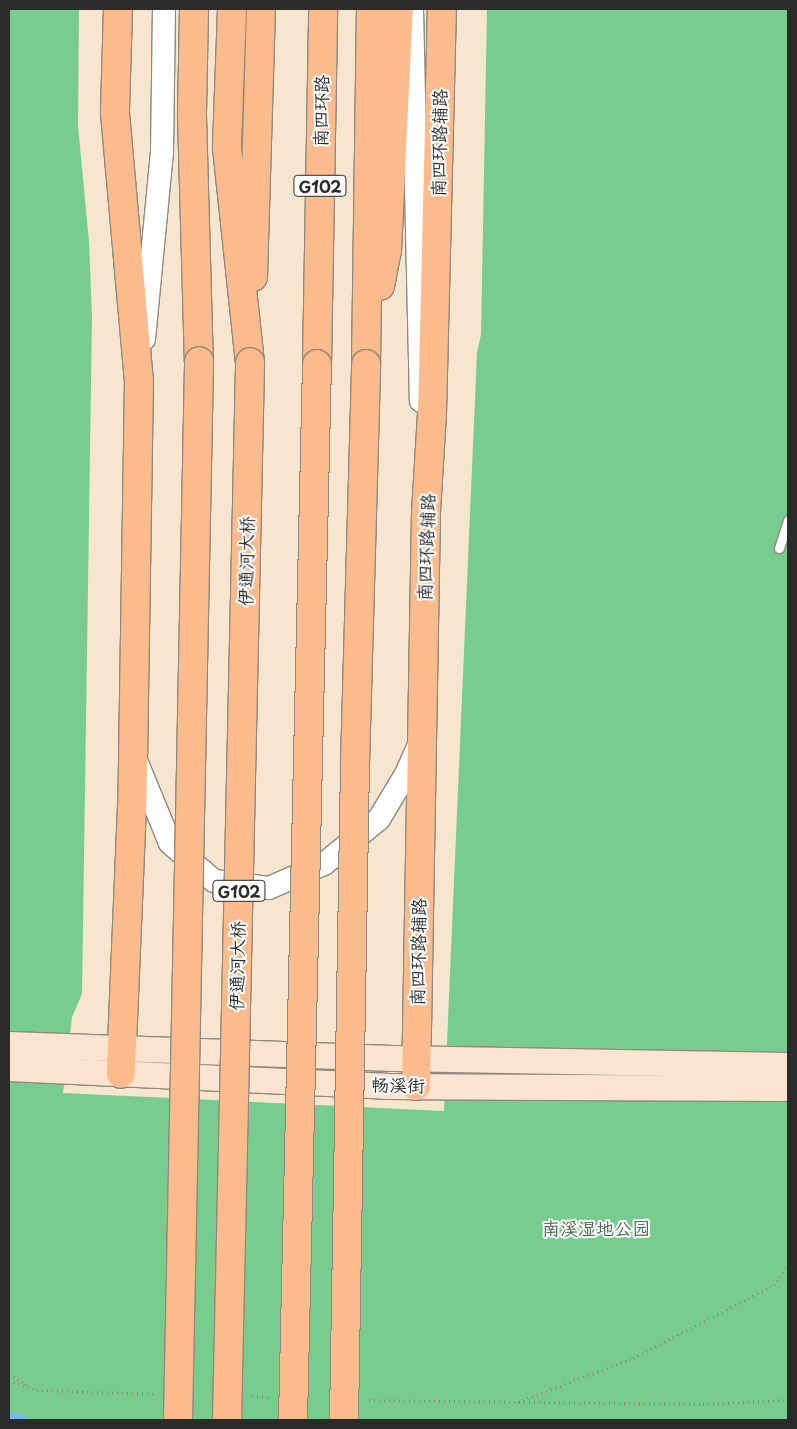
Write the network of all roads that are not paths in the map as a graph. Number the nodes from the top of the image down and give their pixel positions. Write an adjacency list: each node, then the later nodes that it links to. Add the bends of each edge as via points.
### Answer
1 (118, 9): 16 (main road, via 114,113)
2 (164, 9): 16 (street, via 162,152)
3 (194, 9): 13 (main road, via 192,116)
4 (232, 9): 12 (main road)
5 (261, 9): 15 (main road, G102)
6 (323, 9): 31 (main road, 南四环路 / G102, bridge)
7 (371, 9): 14 (main road)
8 (400, 9): 11 (main road)
9 (412, 9): 11 (street)
10 (442, 9): 17 (main road, 南四环路辅路, via 432,414)
11 (405, 54): 14 (main road, via 387,251); 17 (street)
12 (230, 73): 13 (main road); 15 (main road, via 227,148)
13 (196, 226): 29 (main road, bridge, via 199,361)
14 (366, 357): 32 (main road, bridge, via 354,774)
15 (250, 362): 30 (main road, 伊通河大桥 / G102, bridge)
16 (139, 380): 21 (main road)
17 (426, 512): 20 (main road, 南四环路辅路)
18 (788, 520): 19 (lane)
19 (779, 548)
20 (422, 739): 21 (street, via 406,774 379,818 324,864 269,888 214,881 170,842); 23 (main road, 南四环路辅路)
21 (132, 750): 24 (main road)
22 (9, 1044): 24 (main road, 畅溪街)
23 (416, 1059): 24 (main road, 畅溪街); 25 (main road, 畅溪街); 27 (main road, 南四环路辅路)
24 (122, 1062): 26 (main road, 畅溪街); 27 (main road, 畅溪街)
25 (788, 1065)
26 (9, 1068)
27 (416, 1086): 28 (main road, 畅溪街)
28 (788, 1088)
29 (178, 1420)
30 (228, 1420)
31 (293, 1420)
32 (344, 1420)

